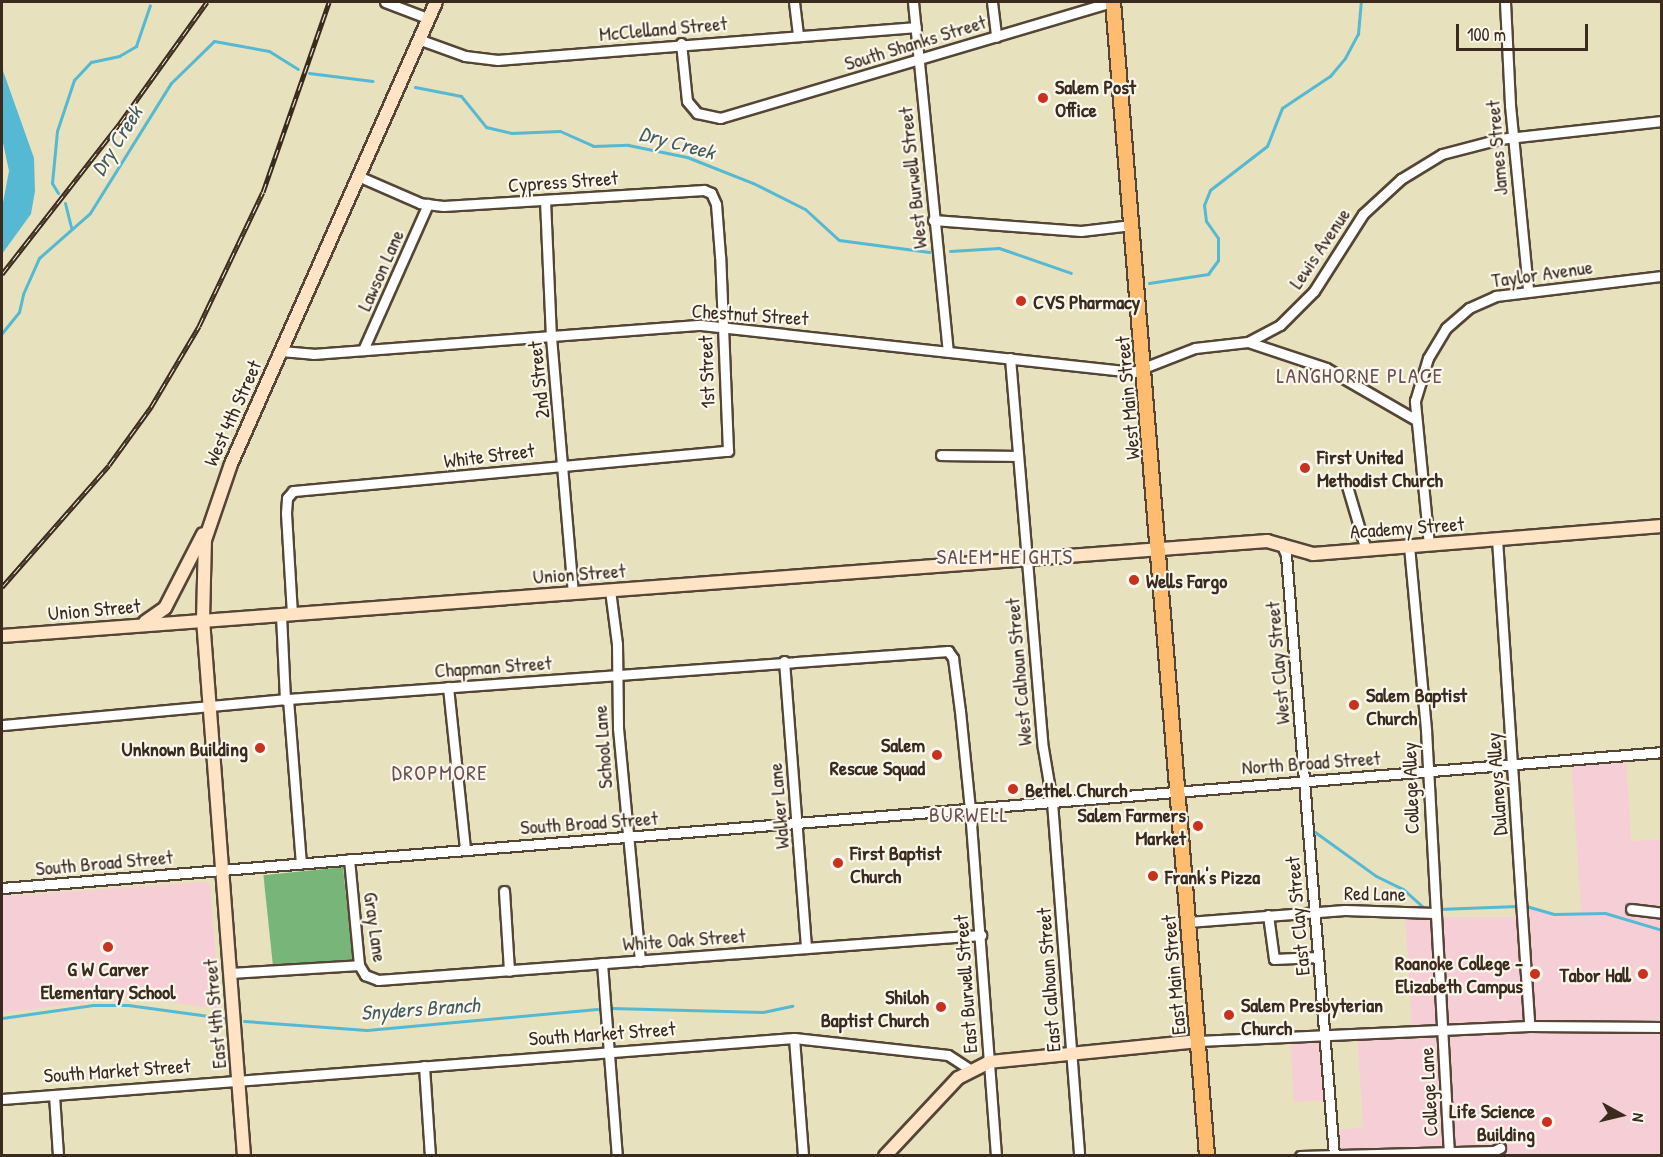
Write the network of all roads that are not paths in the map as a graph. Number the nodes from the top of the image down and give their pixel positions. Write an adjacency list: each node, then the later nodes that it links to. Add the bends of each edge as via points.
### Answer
1 (385, 2): 8 (street)
2 (436, 2): 8 (street, West 4th Street)
3 (794, 2): 10 (street)
4 (914, 2): 9 (street, West Burwell Street)
5 (992, 2): 11 (street)
6 (1112, 2): 11 (street, South Shanks Street); 21 (main road, West Main Street)
7 (1505, 2): 16 (street, James Street)
8 (427, 18): 12 (street, West 4th Street)
9 (915, 27): 10 (street, McClelland Street); 14 (street, West Burwell Street)
10 (798, 35): 13 (street, McClelland Street)
11 (996, 37): 14 (street, South Shanks Street)
12 (417, 39): 13 (street, McClelland Street, via 465,56 498,60); 17 (street, West 4th Street)
13 (681, 43): 14 (street, South Shanks Street, via 684,84 691,108 703,116 728,117)
14 (919, 60): 20 (street, West Burwell Street)
15 (1662, 121): 16 (street, Lewis Avenue)
16 (1513, 137): 24 (street, James Street); 27 (street, Lewis Avenue, via 1455,149 1401,179 1352,227 1303,304 1280,325)
17 (358, 176): 19 (street, Cypress Street); 29 (street, West 4th Street)
18 (545, 200): 19 (street, Cypress Street); 22 (street, Cypress Street, via 708,191 716,204); 26 (street, 2nd Street)
19 (428, 204): 28 (street, Lawson Lane)
20 (933, 220): 21 (street, via 1082,231); 30 (street, West Burwell Street)
21 (1132, 225): 32 (main road, West Main Street)
22 (720, 256): 25 (street, 1st Street)
23 (1662, 276): 24 (street, Taylor Avenue)
24 (1528, 290): 33 (street, Taylor Avenue, via 1482,301 1446,328 1422,372)
25 (723, 326): 26 (street, Chestnut Street); 30 (street, Chestnut Street); 34 (street, 1st Street)
26 (552, 337): 28 (street, Chestnut Street); 37 (street, 2nd Street)
27 (1248, 342): 32 (street, Lewis Avenue, via 1195,348); 33 (street, via 1326,369)
28 (363, 350): 29 (street, Chestnut Street)
29 (281, 351): 39 (street, West 4th Street)
30 (948, 351): 31 (street, Chestnut Street)
31 (1010, 358): 32 (street, Chestnut Street, via 1133,372); 36 (street, West Calhoun Street)
32 (1144, 369): 45 (main road, West Main Street)
33 (1416, 420): 43 (street, Taylor Avenue)
34 (728, 451): 37 (street, White Street)
35 (941, 455): 36 (street)
36 (1017, 456): 47 (street, West Calhoun Street)
37 (564, 465): 49 (street, 2nd Street); 50 (street, White Street, via 487,476 296,490 287,498)
38 (1347, 486): 46 (street)
39 (208, 525): 51 (street, West 4th Street, via 202,563); 52 (street, via 165,608)
40 (1662, 526): 41 (street, Academy Street)
41 (1497, 539): 43 (street, Academy Street); 61 (street, Dulaneys Alley)
42 (1281, 542): 45 (street, Academy Street); 46 (street, Academy Street, via 1313,554); 63 (street, West Clay Street, via 1286,555)
43 (1429, 545): 44 (street, Academy Street)
44 (1409, 546): 46 (street, Academy Street); 62 (street, College Alley)
45 (1159, 548): 47 (street, Union Street); 64 (main road, West Main Street)
46 (1366, 550)
47 (1026, 558): 48 (street, Union Street); 65 (street, West Calhoun Street, via 1043,748)
48 (610, 590): 49 (street, Union Street); 55 (street, School Lane)
49 (573, 592): 50 (street, Union Street)
50 (286, 615): 51 (street, Union Street); 57 (street, White Street)
51 (203, 620): 52 (street, Union Street); 58 (street, West 4th Street)
52 (141, 624): 53 (street, Union Street)
53 (2, 636)
54 (784, 661): 55 (street, Chapman Street); 66 (street, Chapman Street, via 944,650 953,658); 67 (street, Walker Lane)
55 (616, 674): 56 (street, Chapman Street); 68 (street, School Lane)
56 (448, 687): 57 (street, Chapman Street); 69 (street)
57 (286, 700): 58 (street, Chapman Street); 71 (street, White Street)
58 (210, 706): 59 (street, Chapman Street); 72 (street, West 4th Street)
59 (2, 725)
60 (1662, 752): 61 (street, North Broad Street)
61 (1513, 763): 62 (street, North Broad Street); 90 (street, Dulaneys Alley)
62 (1426, 771): 63 (street, North Broad Street); 77 (street, College Alley)
63 (1304, 781): 64 (street, North Broad Street); 76 (street, East Clay Street)
64 (1179, 791): 65 (street, South Broad Street); 80 (main road, East Main Street)
65 (1052, 802): 66 (street, South Broad Street); 97 (street, East Calhoun Street)
66 (970, 810): 67 (street, South Broad Street); 81 (street, East Burwell Street)
67 (797, 825): 68 (street, South Broad Street); 82 (street, Walker Lane)
68 (628, 837): 69 (street, South Broad Street); 84 (street, School Lane)
69 (465, 850): 70 (street, South Broad Street)
70 (349, 859): 71 (street, South Broad Street); 86 (street, Gray Lane)
71 (302, 863): 72 (street, South Broad Street)
72 (222, 870): 73 (street, South Broad Street); 88 (street, East 4th Street)
73 (2, 888)
74 (504, 891): 87 (street)
75 (1631, 909): 78 (street)
76 (1314, 911): 77 (street, Red Lane); 79 (street, Red Lane); 83 (street, East Clay Street)
77 (1434, 913): 92 (street, College Alley)
78 (1662, 913)
79 (1268, 915): 80 (street, Red Lane); 83 (street, via 1274,959)
80 (1188, 922): 95 (main road, East Main Street)
81 (981, 934): 82 (street, White Oak Street); 98 (street, East Burwell Street)
82 (806, 948): 84 (street, White Oak Street)
83 (1318, 957): 93 (street, East Clay Street)
84 (640, 961): 85 (street, White Oak Street)
85 (602, 963): 87 (street, White Oak Street); 96 (street)
86 (359, 965): 88 (street); 89 (street, Gray Lane, via 368,977)
87 (509, 970): 89 (street, White Oak Street)
88 (230, 973): 101 (street, East 4th Street)
89 (389, 980)
90 (1530, 1026): 91 (street); 92 (street)
91 (1662, 1027)
92 (1442, 1030): 93 (street); 105 (street, College Lane)
93 (1324, 1033): 95 (street); 106 (street, East Clay Street)
94 (794, 1038): 96 (street, South Market Street); 100 (street, South Market Street, via 948,1055); 111 (street)
95 (1198, 1041): 97 (street); 115 (main road, East Main Street)
96 (608, 1053): 99 (street, South Market Street); 110 (street)
97 (1071, 1053): 98 (street); 114 (street, East Calhoun Street)
98 (989, 1062): 100 (street); 113 (street, East Burwell Street)
99 (424, 1066): 101 (street, South Market Street); 109 (street)
100 (971, 1070): 112 (street, via 941,1094)
101 (239, 1080): 102 (street, South Market Street); 108 (street, East 4th Street)
102 (54, 1095): 103 (street, South Market Street); 107 (street)
103 (2, 1099)
104 (1500, 1148): 105 (street)
105 (1449, 1152): 106 (street)
106 (1334, 1154): 116 (street)
107 (58, 1155)
108 (244, 1155)
109 (430, 1155)
110 (617, 1155)
111 (803, 1155)
112 (885, 1155)
113 (996, 1155)
114 (1079, 1155)
115 (1207, 1155)
116 (1300, 1155)

